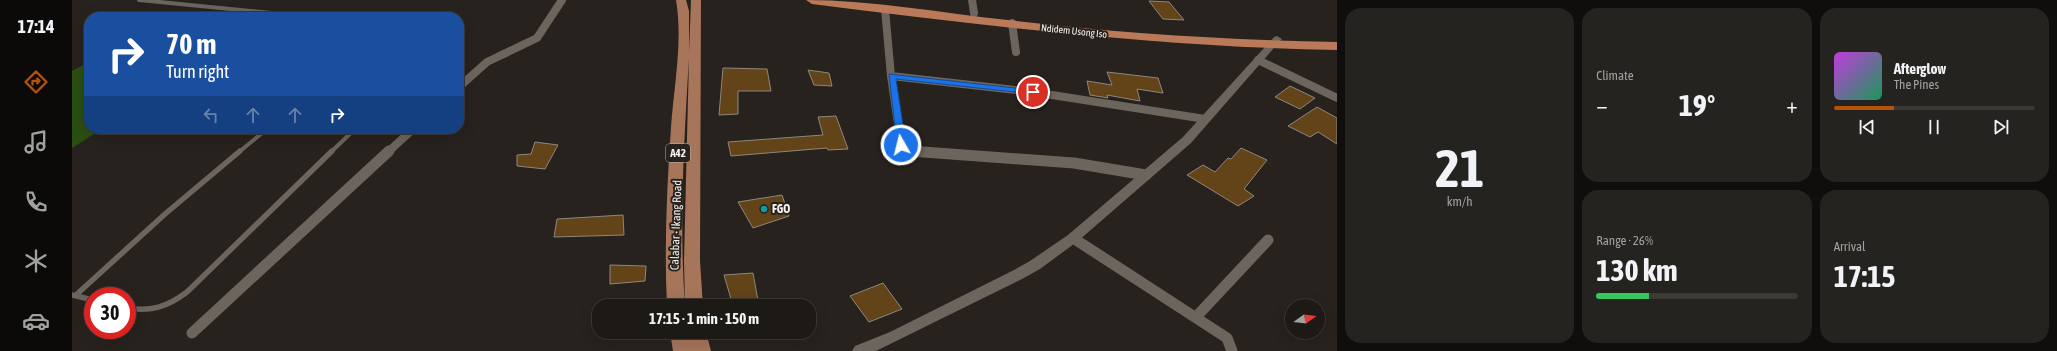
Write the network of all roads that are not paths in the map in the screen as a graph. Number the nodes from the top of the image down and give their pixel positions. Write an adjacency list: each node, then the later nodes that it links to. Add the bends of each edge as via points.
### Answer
1 (139, 0): 9 (lane)
2 (562, 0): 18 (street, via 537,38 487,62)
3 (681, 0): 29 (main road, Calabar - Ikang Road / A42, via 682,55 674,273)
4 (696, 0): 30 (main road, Calabar - Ikang Road / A42)
5 (812, 0): 8 (highway, Ndidem Usong Iso)
6 (866, 0): 8 (highway, Ndidem Usong Iso)
7 (972, 0): 10 (street)
8 (885, 4): 10 (highway, Ndidem Usong Iso); 11 (highway, Ndidem Usong Iso); 17 (street)
9 (261, 12)
10 (974, 13): 13 (highway, Ndidem Usong Iso)
11 (1012, 24): 13 (highway, Ndidem Usong Iso, via 1152,39); 15 (street)
12 (1337, 39): 13 (highway, Ndidem Usong Iso)
13 (1273, 42): 14 (highway, Ndidem Usong Iso); 16 (street)
14 (1337, 46)
15 (1016, 52)
16 (1258, 60): 19 (street); 20 (street)
17 (892, 76): 20 (street, via 1033,92); 24 (street, via 901,145 907,150 1074,163)
18 (464, 83)
19 (1337, 98)
20 (1205, 119): 24 (street, via 1187,140)
21 (261, 134): 27 (lane, via 165,214)
22 (350, 134): 31 (lane, via 195,286 155,310)
23 (408, 134): 33 (street)
24 (1146, 175): 25 (street)
25 (1072, 238): 32 (street); 38 (street, via 1018,275)
26 (1268, 240): 32 (street)
27 (74, 295): 28 (lane)
28 (84, 298)
29 (676, 299)
30 (694, 299)
31 (136, 310)
32 (1196, 317): 39 (street, via 1227,338)
33 (192, 333)
34 (680, 339): 36 (main road)
35 (698, 339): 37 (main road)
36 (683, 351)
37 (701, 351)
38 (860, 351)
39 (1232, 351)

